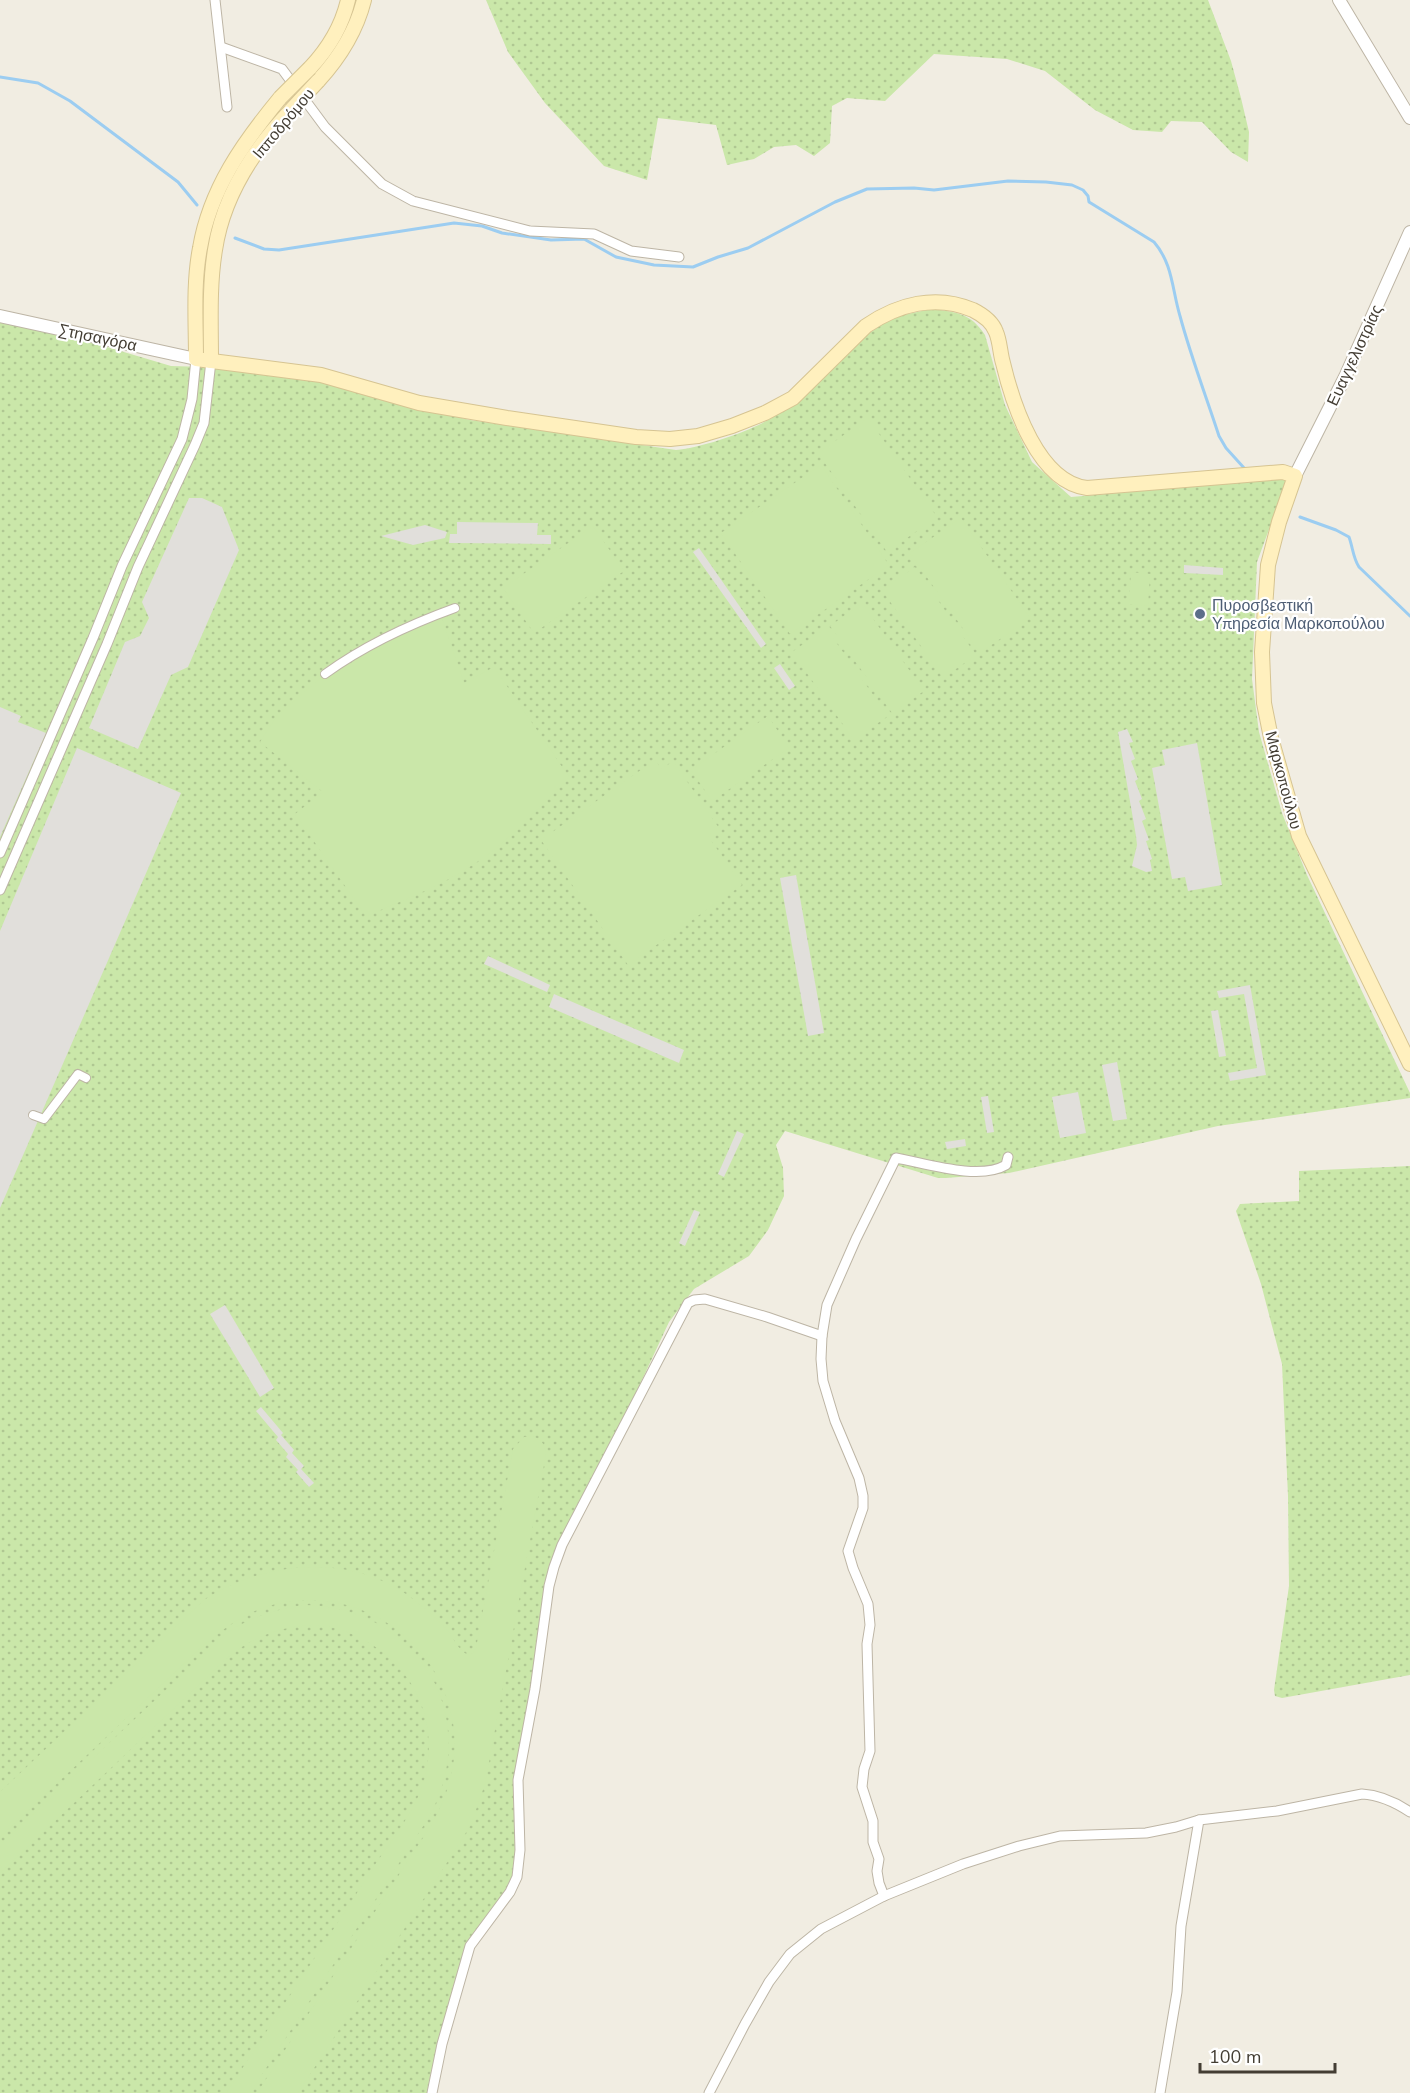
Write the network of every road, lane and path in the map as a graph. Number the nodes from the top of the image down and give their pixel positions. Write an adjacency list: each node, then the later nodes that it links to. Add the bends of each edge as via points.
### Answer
1 (215, 0): 5 (street)
2 (348, 0): 11 (main road, Ιπποδρόμου, bridge, via 330,43 254,129 221,182 200,248)
3 (364, 0): 12 (main road, Ιπποδρόμου, bridge, via 344,50 256,152 222,218 212,270)
4 (1339, 0): 7 (street)
5 (221, 47): 6 (street); 9 (street, via 282,69 325,127 382,184 413,201 530,231 594,234 631,251)
6 (226, 107)
7 (1410, 118)
8 (1410, 232): 13 (street, Ευαγγελιστρίας, via 1345,377)
9 (679, 257)
10 (0, 316): 11 (street, Στησαγόρα)
11 (196, 359): 12 (main road); 15 (street, via 182,439)
12 (211, 361): 13 (main road, via 321,375 419,404 670,439 698,436 765,413 793,398 876,319 899,308 940,301 964,306 989,320 1033,445 1057,475 1076,487 1282,472); 16 (street, via 204,423)
13 (1295, 476): 20 (main road, Μαρκοπούλου, via 1268,565 1262,652 1264,703 1299,836)
14 (455, 608): 17 (street, via 395,632)
15 (93, 638): 16 (street); 18 (street)
16 (107, 644): 19 (street)
17 (325, 674)
18 (0, 853)
19 (0, 890)
20 (1410, 1064)
21 (86, 1078): 22 (street, via 78,1074 44,1119)
22 (33, 1115)
23 (1008, 1157): 24 (street, via 1000,1169 982,1170 942,1168 897,1158 835,1283 826,1305)
24 (822, 1336): 27 (street, via 824,1381 863,1496 863,1508 848,1551 868,1604 870,1751 862,1786 873,1821 873,1842 879,1858 877,1871); 28 (street, via 705,1299 688,1303 581,1506 561,1545 549,1586 518,1780 517,1877 470,1946)
25 (1410, 1812): 26 (street, via 1376,1795 1362,1794)
26 (1199, 1820): 27 (street, via 1146,1833 1060,1836 963,1864); 30 (street)
27 (884, 1896): 29 (street, via 821,1929 790,1954 769,1982)
28 (432, 2093)
29 (709, 2093)
30 (1160, 2093)

